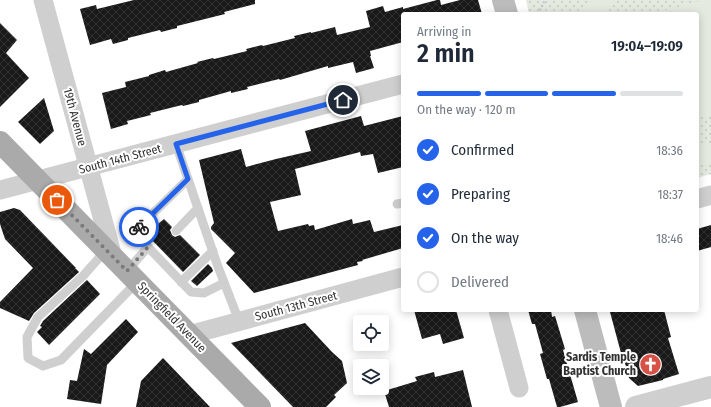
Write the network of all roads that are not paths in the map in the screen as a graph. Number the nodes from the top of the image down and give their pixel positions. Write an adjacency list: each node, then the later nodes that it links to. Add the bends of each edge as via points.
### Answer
1 (43, 0): 7 (street, 19th Avenue)
2 (504, 0): 3 (main road)
3 (507, 12)
4 (401, 85): 6 (street, South 14th Street)
5 (0, 142): 9 (main road, Springfield Avenue)
6 (176, 144): 7 (street, South 14th Street); 8 (lane)
7 (88, 167): 9 (street, South 14th Street); 17 (street, 19th Avenue)
8 (188, 179): 13 (lane); 15 (lane, via 136,230)
9 (38, 180): 10 (street, South 14th Street); 17 (main road, Springfield Avenue)
10 (0, 190)
11 (711, 195): 12 (street)
12 (699, 198)
13 (198, 208): 14 (lane); 16 (lane)
14 (176, 231)
15 (153, 249): 17 (lane); 19 (lane)
16 (213, 251): 19 (lane); 20 (lane)
17 (121, 265): 17 (lane, via 60,360 43,366 28,358 27,337 38,317 83,276); 24 (main road, Springfield Avenue)
18 (401, 278): 23 (street, South 13th Street)
19 (182, 282): 20 (lane, via 191,292 204,292)
20 (224, 283): 23 (lane)
21 (499, 312): 26 (street)
22 (586, 312): 28 (main road)
23 (239, 321): 24 (street, South 13th Street)
24 (189, 334): 27 (main road, Springfield Avenue)
25 (711, 387): 29 (street)
26 (519, 388)
27 (260, 407)
28 (611, 407)
29 (636, 407)

